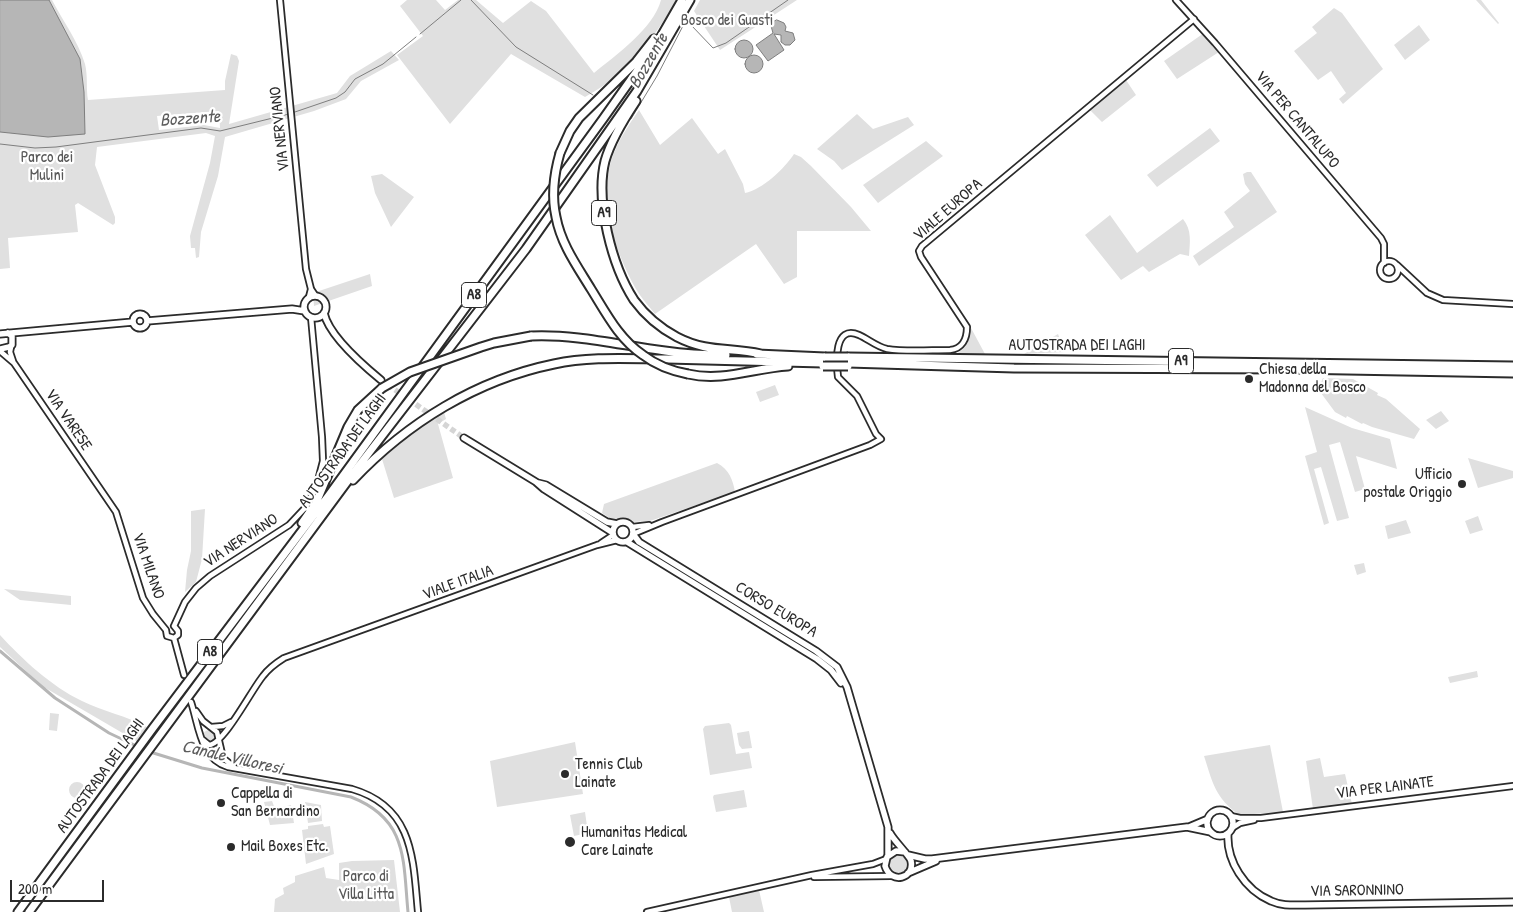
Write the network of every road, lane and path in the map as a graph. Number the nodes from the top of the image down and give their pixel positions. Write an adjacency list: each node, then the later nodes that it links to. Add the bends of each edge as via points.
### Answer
1 (280, 0): 13 (street, VIA NERVIANO, via 305,257)
2 (682, 0): 5 (highway, AUTOSTRADA DEI LAGHI / A8)
3 (691, 0): 26 (highway, A9, via 611,144 602,177 603,211 621,275 635,301 653,321 677,337 702,347); 35 (highway, AUTOSTRADA DEI LAGHI / A8, via 637,91 526,249)
4 (1176, 0): 6 (street, VIA PER CANTALUPO)
5 (676, 12): 28 (highway, A9, bridge, via 636,62 579,118 560,153 554,184 554,208 570,255 628,343 660,366 706,377); 43 (highway, AUTOSTRADA DEI LAGHI / A8, via 603,119)
6 (1194, 19): 7 (street, VIA PER CANTALUPO, via 1381,238); 37 (street, VIALE EUROPA, via 922,246 919,251 921,258 967,327 965,340 959,347 950,350 888,349 855,334 846,335 839,341 838,377 857,396 881,439)
7 (1385, 256): 8 (street, VIA PER CANTALUPO); 9 (street)
8 (1390, 261): 9 (street); 10 (street)
9 (1384, 263): 12 (street, via 1380,270 1384,276 1391,279)
10 (1397, 265): 11 (street); 12 (street)
11 (1405, 272): 12 (street); 15 (street, via 1427,293 1443,300)
12 (1396, 275)
13 (312, 296): 14 (main road); 18 (main road, via 326,302 326,308)
14 (304, 303): 16 (main road); 17 (main road)
15 (1513, 304)
16 (292, 309): 17 (main road); 19 (main road)
17 (305, 311): 18 (main road)
18 (318, 316): 32 (main road); 44 (street, VIA NERVIANO, via 312,326 322,437 322,461 316,488 305,508 289,524 196,588 185,602)
19 (147, 321): 20 (main road, via 141,328); 20 (main road, via 141,314)
20 (133, 322): 21 (main road)
21 (25, 331): 22 (main road); 24 (main road)
22 (8, 333): 23 (main road); 24 (main road, via 12,336)
23 (0, 334)
24 (12, 343): 25 (main road); 27 (street)
25 (0, 350): 27 (street, VIA VARESE)
26 (762, 354): 28 (highway, AUTOSTRADA DEI LAGHI / A9); 32 (highway, A9, bridge, via 684,354 584,337 530,336 494,343)
27 (14, 362): 36 (street, VIA VARESE)
28 (824, 362): 29 (highway, AUTOSTRADA DEI LAGHI / A9, bridge); 35 (highway, A9, via 606,358 554,364 510,376 457,399 411,428 376,456)
29 (848, 362): 30 (highway, AUTOSTRADA DEI LAGHI / A9); 31 (highway, AUTOSTRADA DEI LAGHI / A9)
30 (1513, 366)
31 (1513, 373)
32 (382, 384): 43 (highway, A9, via 358,410 316,503)
33 (464, 438): 34 (main road)
34 (545, 487): 38 (main road, via 607,522); 41 (main road)
35 (334, 500): 74 (highway, AUTOSTRADA DEI LAGHI / A8)
36 (112, 507): 45 (street, VIA MILANO, via 147,605)
37 (662, 522): 39 (street); 40 (street)
38 (617, 524): 39 (main road, via 625,522); 41 (main road)
39 (632, 527): 40 (main road)
40 (633, 534): 42 (main road); 55 (main road, CORSO EUROPA, via 639,542 816,651 836,667 847,687)
41 (614, 536): 42 (main road); 50 (street, VIALE ITALIA, via 598,545 278,662 267,672)
42 (627, 542): 55 (main road, CORSO EUROPA, via 826,666 844,689)
43 (267, 575): 73 (highway, AUTOSTRADA DEI LAGHI / A8)
44 (174, 626): 45 (street); 46 (street, via 178,631)
45 (166, 630): 46 (street, via 168,637)
46 (174, 638): 47 (street)
47 (184, 675)
48 (192, 702): 49 (street)
49 (193, 708): 51 (street); 52 (street)
50 (232, 721): 51 (street, via 223,726); 54 (street, VIALE ITALIA)
51 (210, 726): 52 (street, via 204,727); 54 (street, via 218,734)
52 (200, 734): 53 (street)
53 (202, 740): 54 (street, via 207,745); 56 (street, via 214,761)
54 (218, 740): 56 (street, via 225,761)
55 (863, 743): 61 (main road, CORSO EUROPA)
56 (236, 768): 75 (street, via 346,788 364,793 383,804 400,823 409,842)
57 (1513, 786): 59 (street, VIA PER LAINATE)
58 (1231, 816): 59 (street, VIA PER LAINATE); 60 (main road, via 1218,810); 63 (main road)
59 (1261, 818): 63 (street, VIA PER LAINATE, via 1240,823)
60 (1208, 819): 62 (main road); 64 (main road)
61 (888, 827): 66 (main road, CORSO EUROPA); 67 (main road, CORSO EUROPA)
62 (1187, 827): 64 (main road); 68 (main road)
63 (1230, 831): 64 (main road, via 1221,836); 65 (main road, VIA SARONNINO)
64 (1213, 833): 65 (main road, VIA SARONNINO)
65 (1228, 850): 72 (main road, VIA SARONNINO, via 1235,867 1251,888 1270,901 1286,905)
66 (907, 854): 67 (main road, via 896,851); 68 (main road, via 925,859); 69 (main road, via 912,866)
67 (887, 857): 70 (main road, via 886,870); 71 (street, via 873,864)
68 (945, 858): 69 (main road)
69 (908, 873): 70 (main road, via 900,878)
70 (891, 876): 71 (street)
71 (802, 877): 76 (street)
72 (1513, 902)
73 (18, 912)
74 (29, 912)
75 (418, 912)
76 (647, 912)

